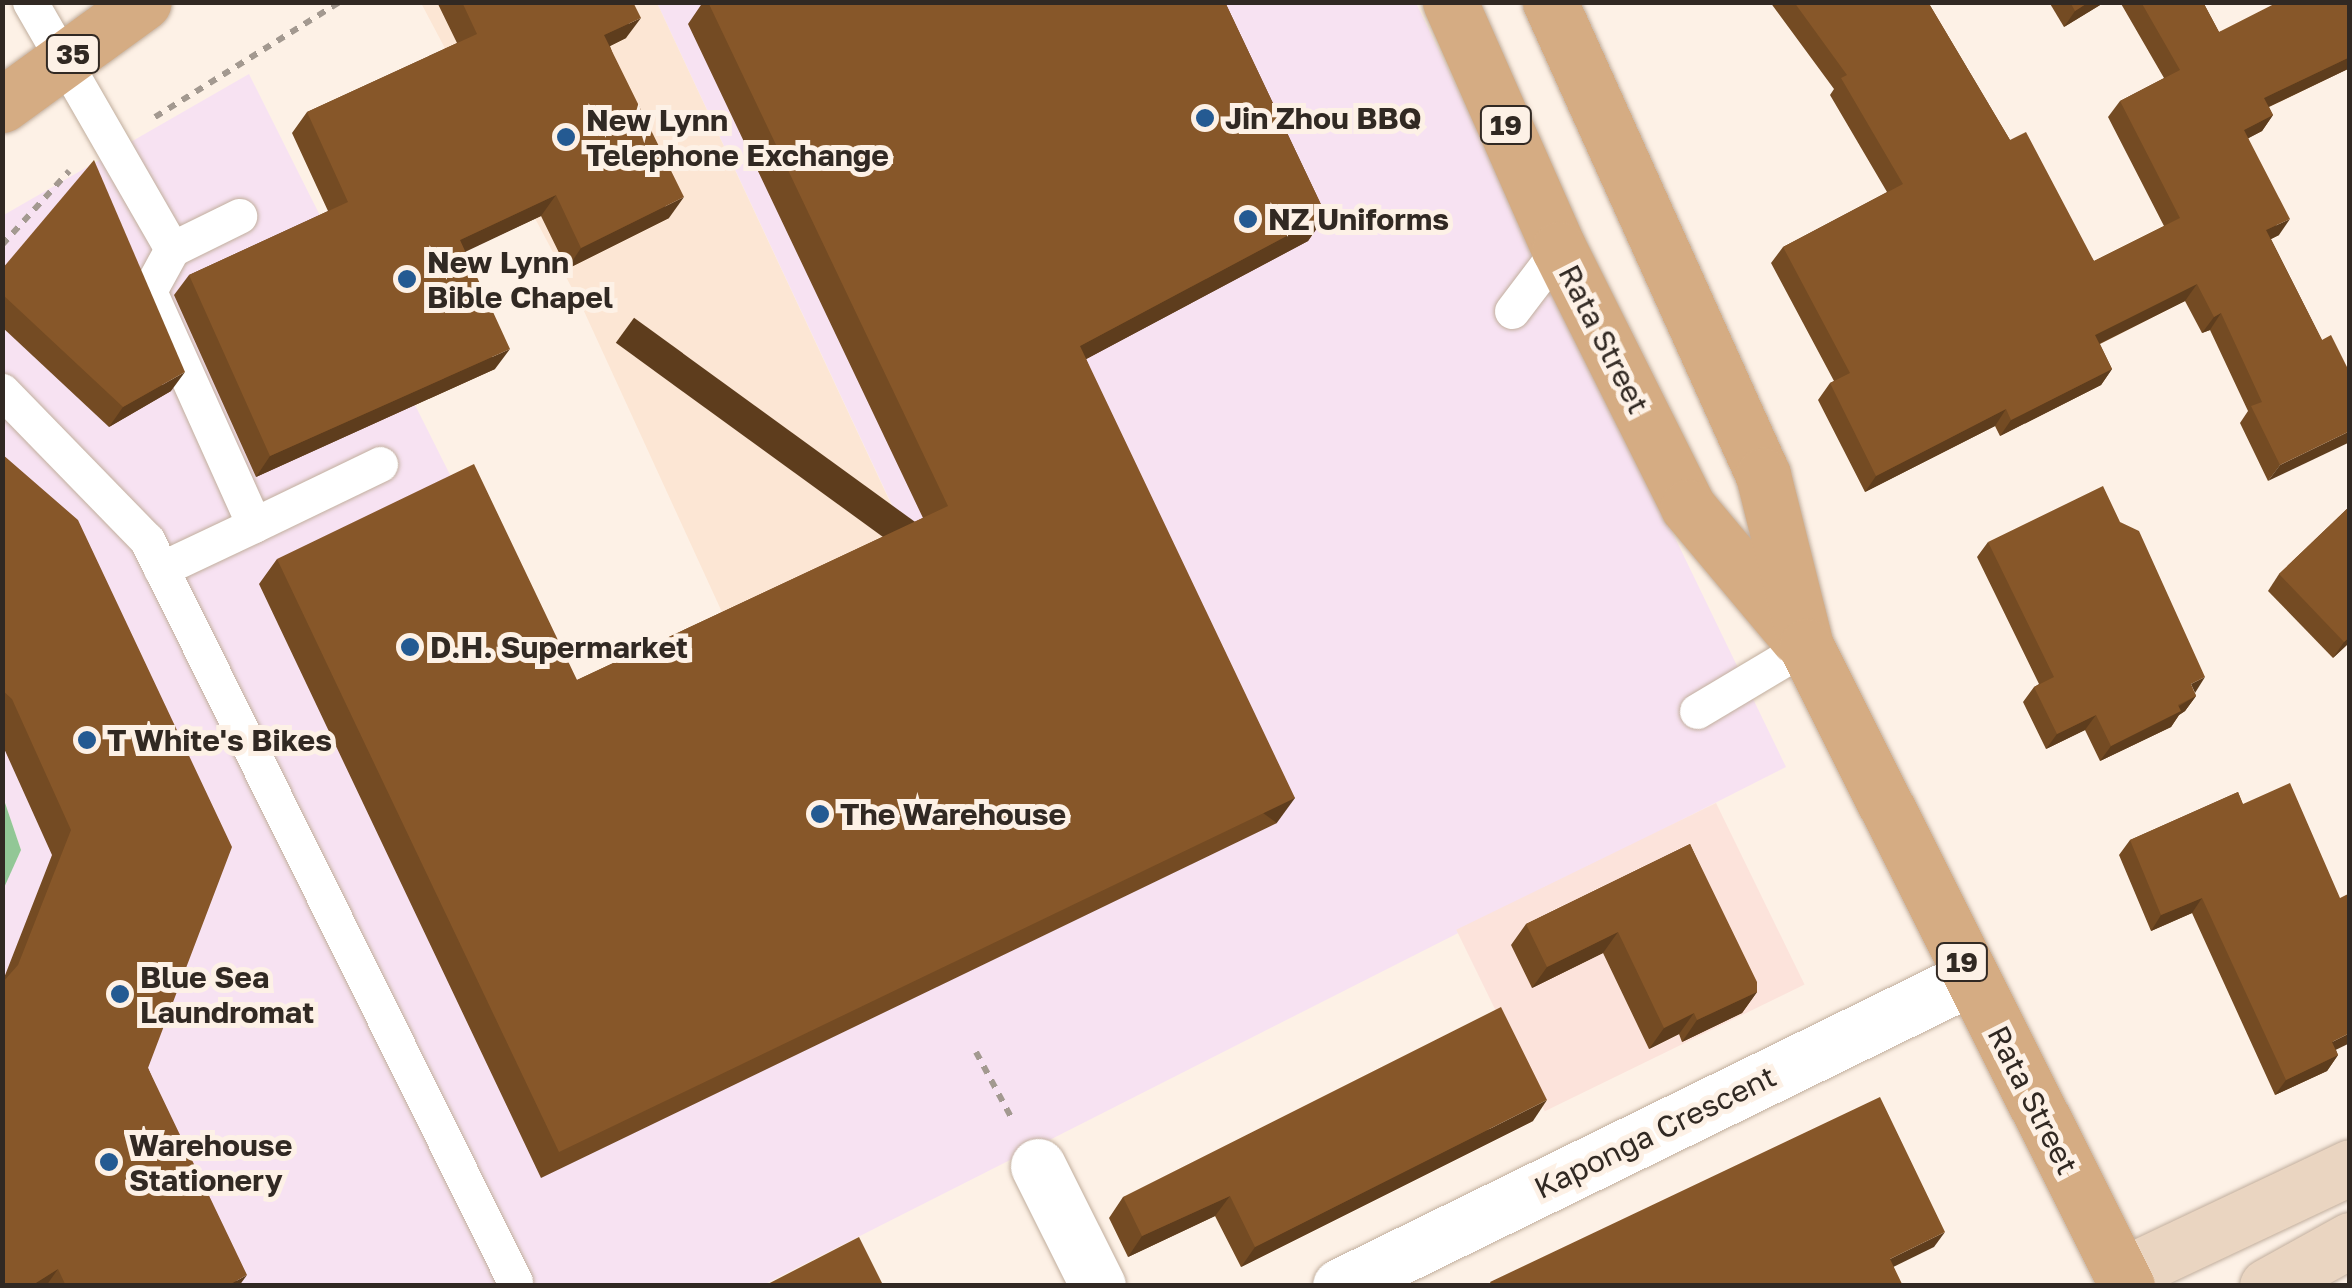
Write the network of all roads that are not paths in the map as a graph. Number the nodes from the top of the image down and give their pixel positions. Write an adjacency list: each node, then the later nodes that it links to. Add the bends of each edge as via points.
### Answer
1 (30, 2): 5 (lane)
2 (144, 2): 5 (main road, 35)
3 (1450, 2): 9 (main road, Rata Street / 19)
4 (1550, 2): 15 (main road, Rata Street / 19, via 1764,476)
5 (64, 60): 6 (main road, 35); 8 (lane)
6 (2, 106)
7 (239, 216): 8 (lane)
8 (172, 249): 13 (lane, via 149,290)
9 (1559, 250): 10 (lane); 15 (main road, Rata Street / 19, via 1688,508)
10 (1512, 312)
11 (2, 391): 14 (lane, via 147,540)
12 (380, 464): 13 (lane)
13 (254, 524): 14 (lane)
14 (161, 569): 22 (lane)
15 (1806, 646): 16 (lane); 17 (main road, Rata Street / 19)
16 (1697, 711)
17 (1970, 978): 21 (main road, Rata Street / 19); 24 (street, Kaponga Crescent)
18 (1038, 1166): 23 (street)
19 (2350, 1167): 21 (street)
20 (2350, 1240): 25 (street)
21 (2124, 1280)
22 (515, 1282)
23 (1098, 1286)
24 (1340, 1286)
25 (2267, 1286)

